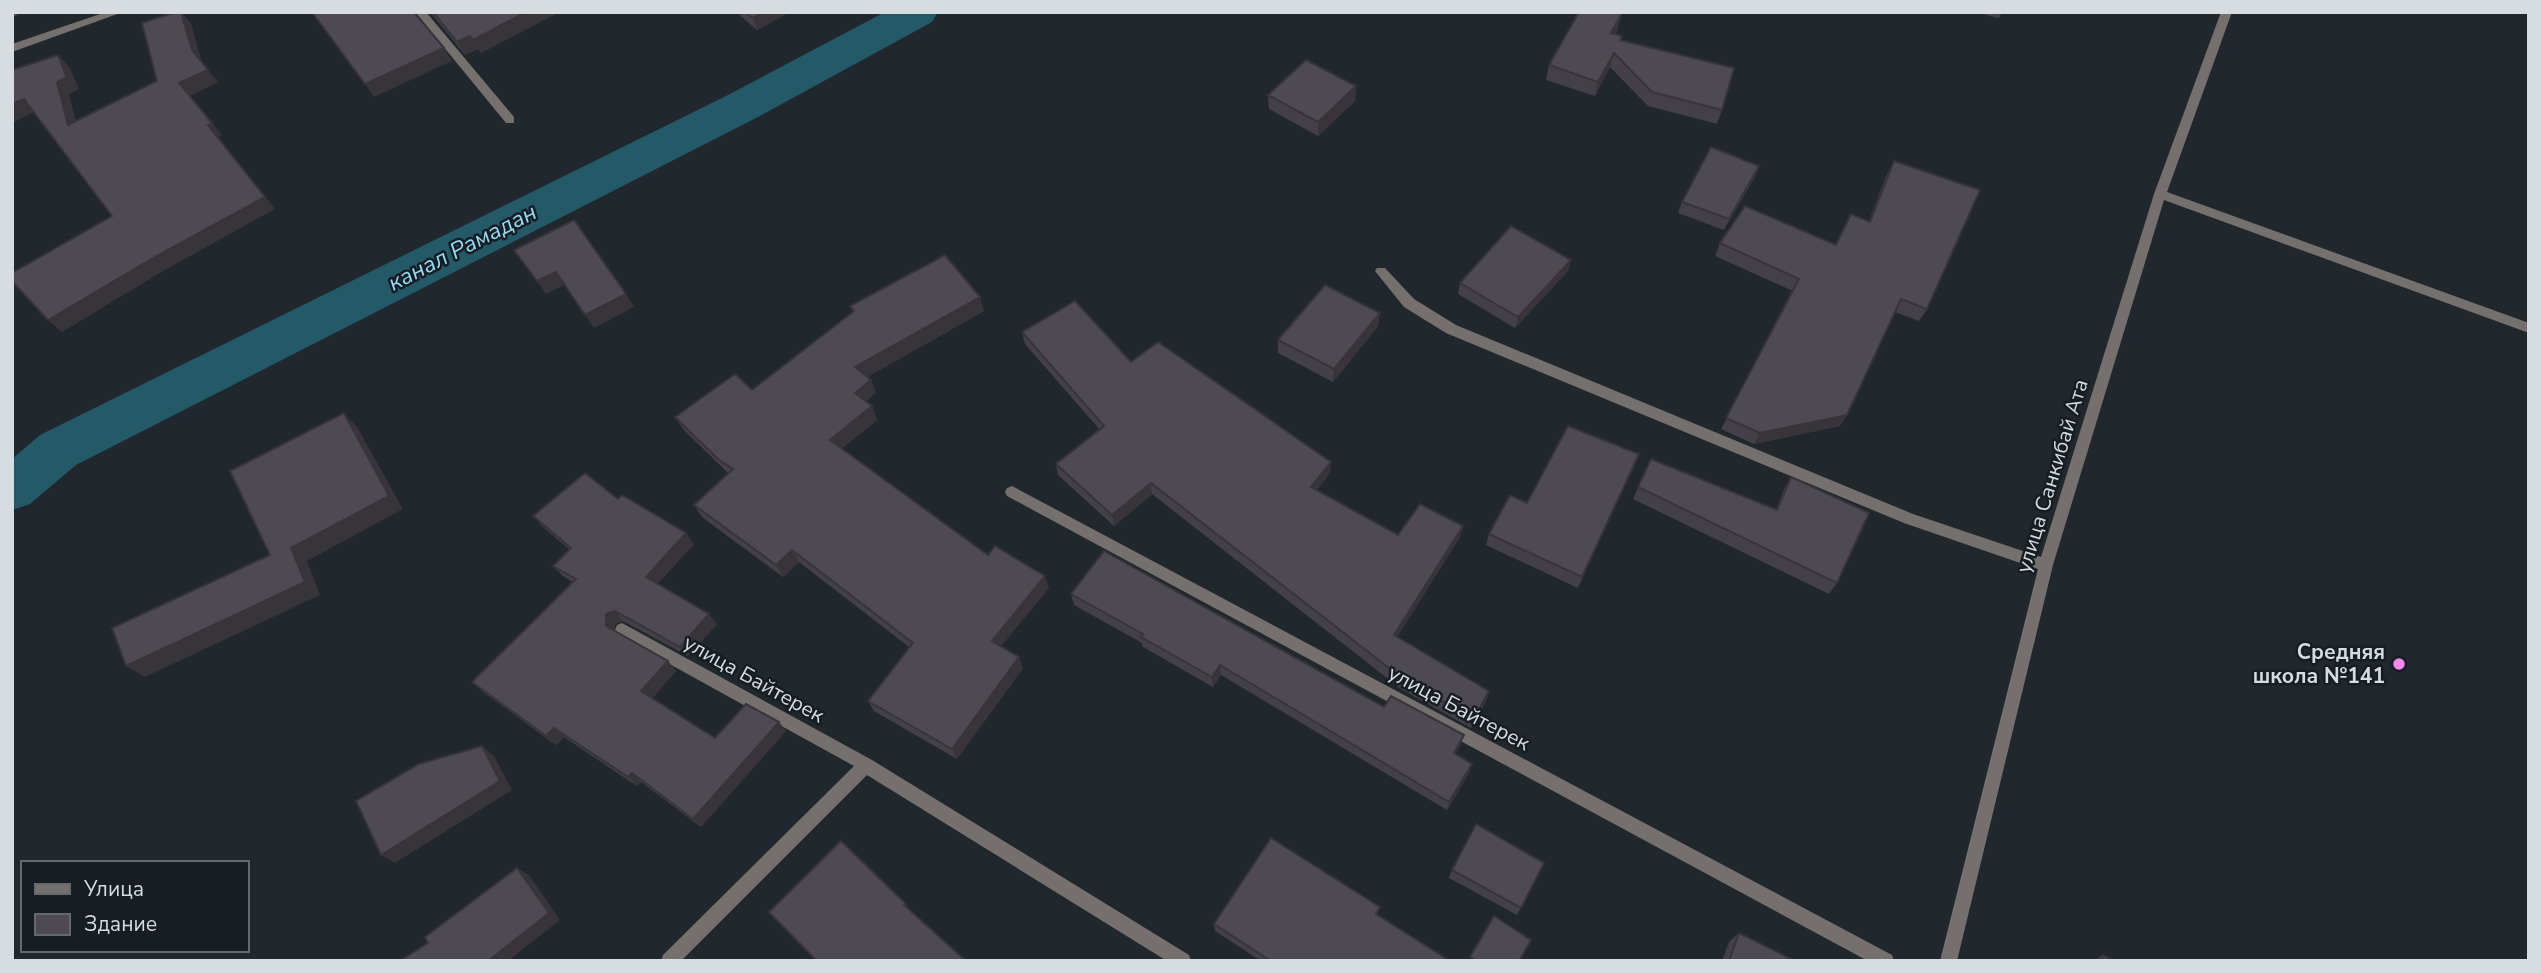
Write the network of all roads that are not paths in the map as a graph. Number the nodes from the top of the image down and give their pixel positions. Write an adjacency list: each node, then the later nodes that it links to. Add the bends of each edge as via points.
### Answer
1 (118, 12): 4 (street)
2 (420, 12): 5 (street)
3 (2227, 12): 6 (street, улица Санкибай Ата)
4 (12, 48)
5 (510, 120)
6 (2160, 194): 8 (street); 10 (street, улица Санкибай Ата)
7 (1381, 271): 10 (street, via 1409,303 1451,329 1909,519)
8 (2529, 328)
9 (1012, 492): 15 (street, улица Байтерек)
10 (2046, 565): 16 (street, улица Санкибай Ата)
11 (622, 630): 12 (street, улица Байтерек)
12 (866, 765): 13 (street); 14 (street, улица Байтерек)
13 (668, 961)
14 (1182, 961)
15 (1886, 961)
16 (1948, 961)

